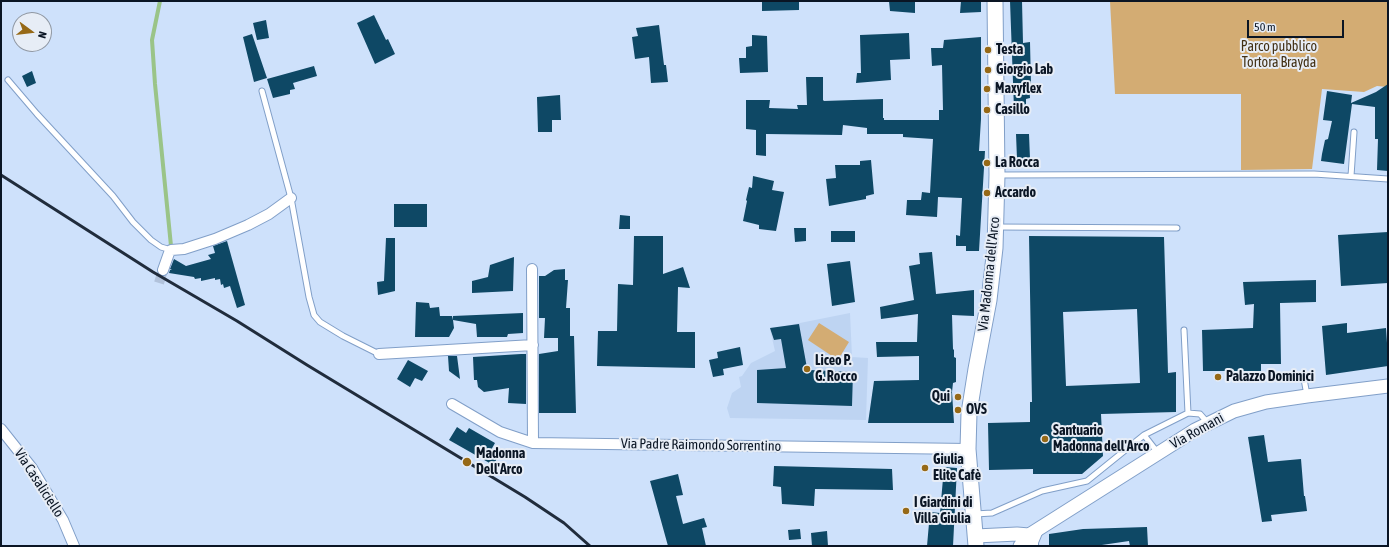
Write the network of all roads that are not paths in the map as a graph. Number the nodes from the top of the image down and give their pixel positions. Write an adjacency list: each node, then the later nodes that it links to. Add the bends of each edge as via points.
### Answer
1 (995, 1): 5 (main road, Via Madonna dell'Arco)
2 (8, 80): 11 (lane, via 113,196 133,222 151,240)
3 (262, 91): 8 (lane)
4 (1354, 132): 6 (lane)
5 (997, 175): 6 (lane); 9 (main road, Via Madonna dell'Arco)
6 (1351, 176): 7 (lane)
7 (1388, 179)
8 (291, 198): 11 (street, via 248,225 215,239 184,249); 16 (lane, via 314,315 320,322 343,336)
9 (995, 227): 10 (lane); 26 (main road, Via Madonna dell'Arco, via 989,300 969,414)
10 (1177, 228)
11 (171, 250): 13 (street)
12 (532, 269): 15 (street)
13 (163, 270)
14 (1184, 330): 21 (lane)
15 (533, 345): 16 (street); 25 (street)
16 (379, 354)
17 (1304, 379): 19 (lane)
18 (1388, 386): 19 (street, Via Romani)
19 (1307, 396): 22 (street, Via Romani, via 1266,402 1234,411)
20 (452, 404): 25 (street, Via Padre Raimondo Sorrentino, via 500,432)
21 (1188, 414): 22 (lane, via 1200,414); 24 (lane)
22 (1208, 423): 27 (street, Via Romani)
23 (1, 429): 31 (street, Via Casaliciello, via 32,468 63,520)
24 (1144, 436): 27 (lane); 28 (lane, via 1087,481 1042,491 992,513)
25 (533, 442): 26 (street, Via Padre Raimondo Sorrentino)
26 (968, 449): 28 (main road, Via Madonna dell'Arco)
27 (1158, 454): 29 (street, Via Romani)
28 (974, 514): 30 (main road, Via Madonna dell'Arco)
29 (1034, 537): 30 (street, via 1017,534); 32 (street, Via Romani)
30 (976, 541)
31 (70, 544)
32 (1020, 546)

